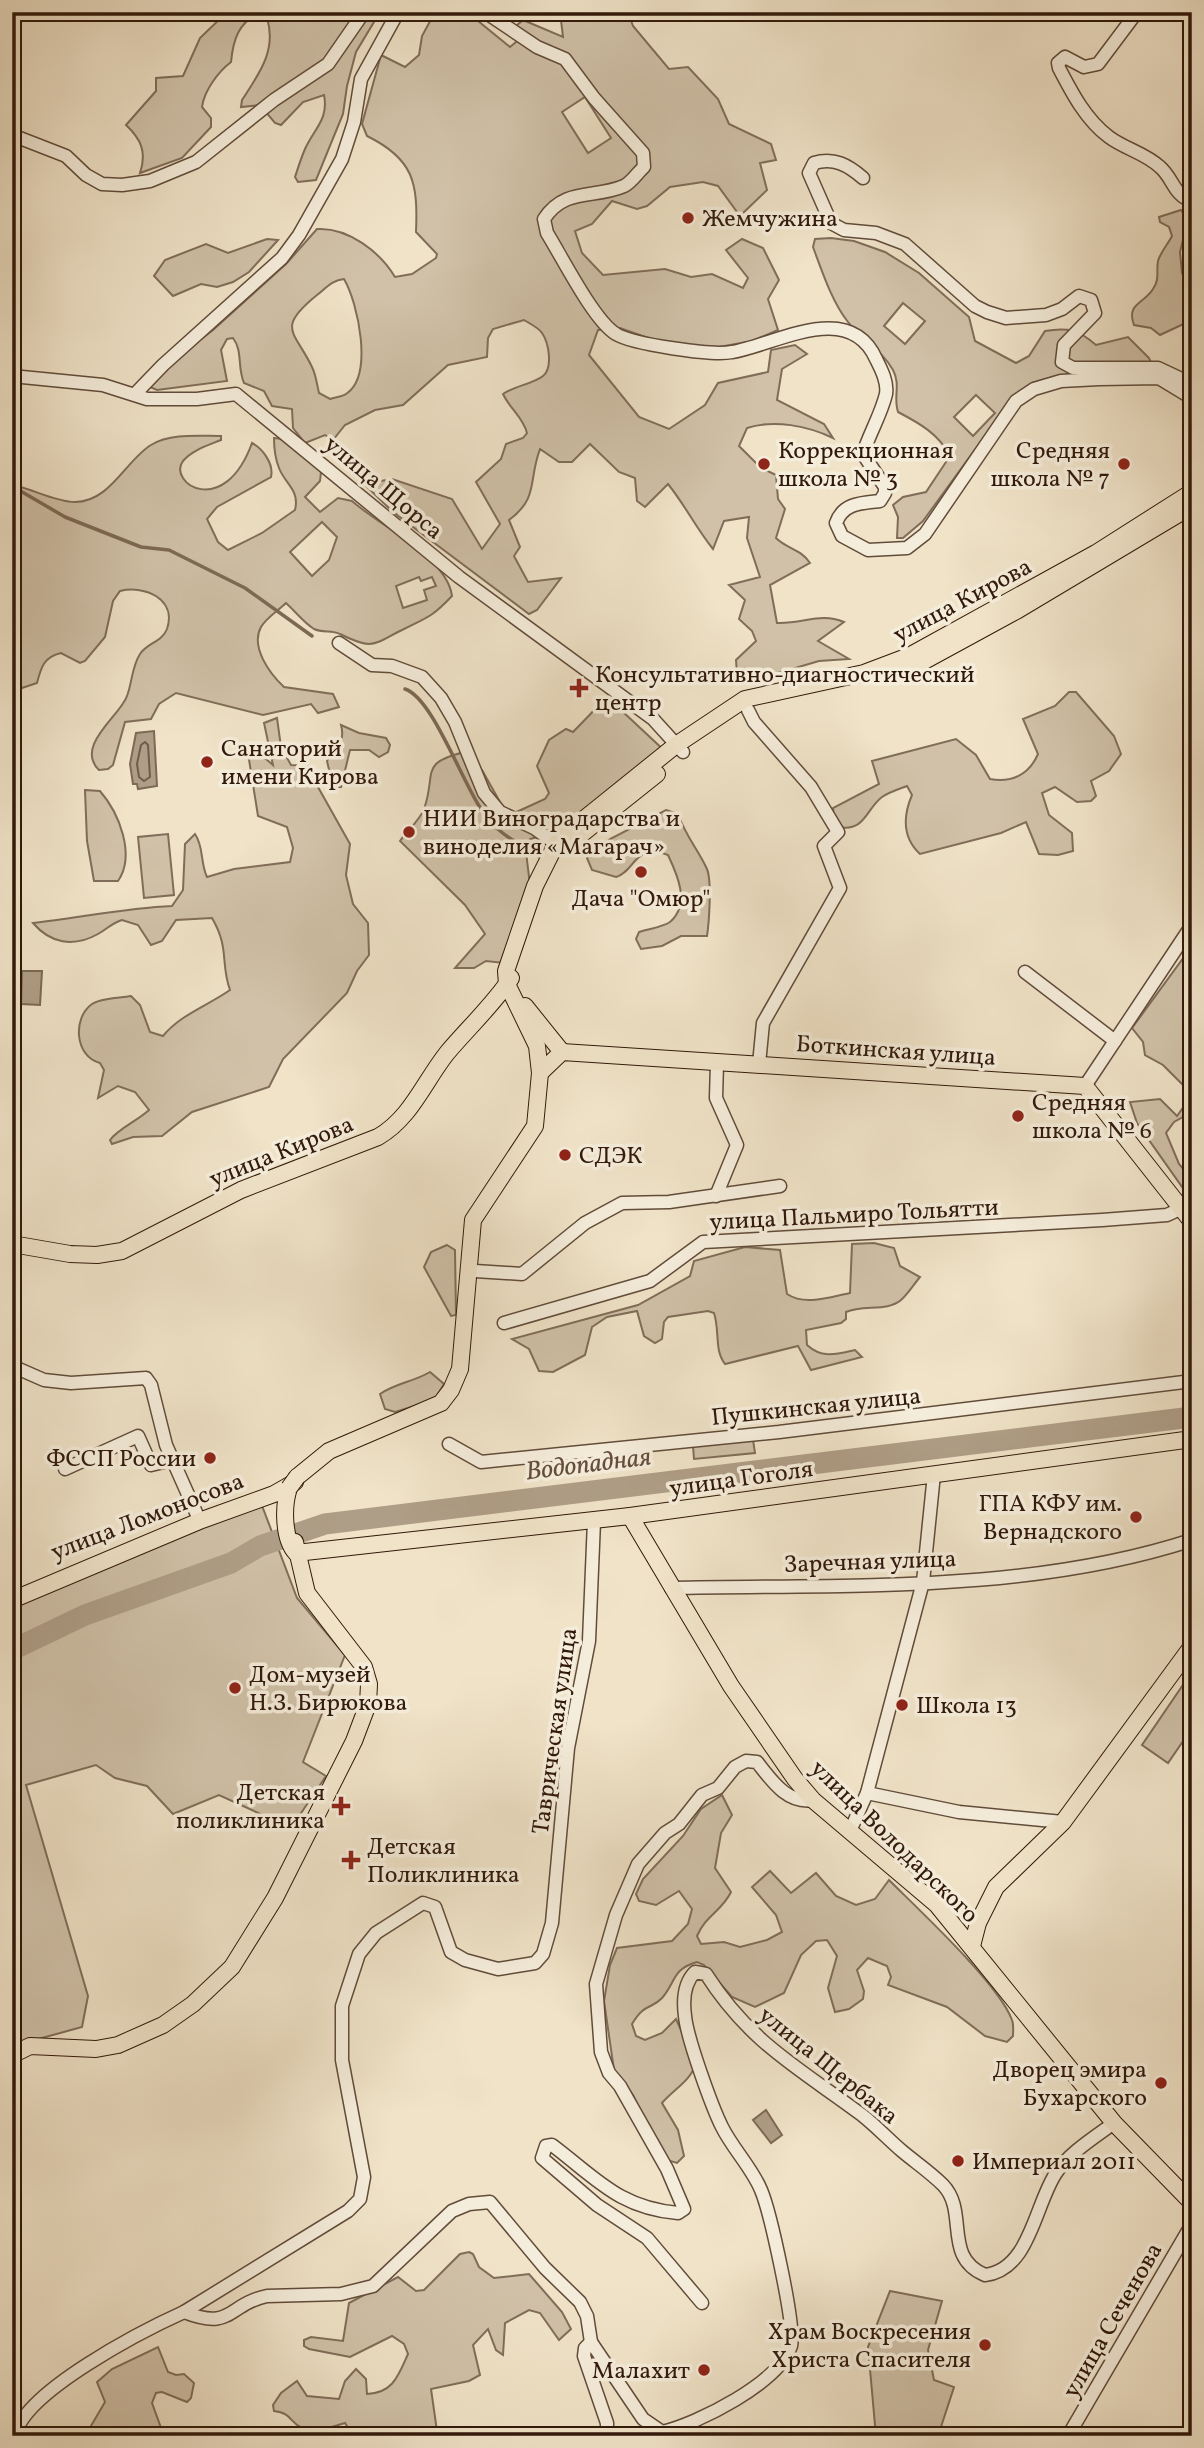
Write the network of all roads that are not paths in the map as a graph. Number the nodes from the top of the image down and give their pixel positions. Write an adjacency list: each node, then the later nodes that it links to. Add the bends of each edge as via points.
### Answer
1 (364, 12): 5 (street, via 328,64 196,162 150,181 102,184 66,156)
2 (398, 12): 10 (street, via 361,79 342,159 282,258)
3 (485, 12): 11 (street, via 537,47 565,59 643,153 644,166 625,186 572,197 552,206 544,219 547,233 602,322 617,335 693,353 731,352 804,330 843,330 857,335 873,352 886,392 863,454 886,493 880,501 854,504 840,513 836,523 842,536 868,550 907,548 925,534 1016,401 1034,389 1061,381 1159,378)
4 (1137, 12): 7 (street, via 1098,64 1084,67 1065,57 1059,68 1092,122 1110,138 1148,157 1163,169 1181,197)
5 (12, 135)
6 (863, 178): 9 (street, via 848,165 824,160 814,163 809,173 831,223 905,244 975,306 1006,318 1046,315 1079,296 1091,300 1095,313 1064,345 1062,362 1073,368 1158,368)
7 (1192, 201)
8 (12, 376): 10 (street, улица Щорса, via 68,380)
9 (1192, 384)
10 (135, 393): 16 (street, улица Щорса, via 147,399 236,394 459,577 653,719)
11 (1192, 398)
12 (1192, 492): 16 (main road, улица Кирова, via 1096,553 909,656 864,673 745,699)
13 (1192, 506): 15 (main road, улица Кирова, via 1106,560 915,666 870,683)
14 (339, 643): 17 (street, via 372,665 392,666 422,677 455,722 484,793 500,813 534,828)
15 (748, 710): 16 (main road, улица Кирова); 25 (street, via 811,788 838,832 824,846 840,888 763,1023)
16 (680, 749): 17 (main road, улица Кирова)
17 (559, 847): 20 (main road, улица Кирова)
18 (1192, 925): 22 (street)
19 (1025, 972): 22 (street)
20 (507, 984): 21 (main road); 26 (main road); 32 (main road, улица Кирова, via 445,1056 394,1128 378,1137 241,1190 122,1251 70,1254)
21 (524, 1006): 23 (main road); 26 (main road, via 542,1040)
22 (1115, 1041): 27 (street)
23 (562, 1052): 24 (main road, Боткинская улица); 26 (main road)
24 (717, 1063): 25 (main road, Боткинская улица); 29 (street, via 716,1098 737,1145)
25 (759, 1064): 27 (main road, Боткинская улица)
26 (543, 1068): 33 (main road, улица Ломоносова, via 549,1070 541,1123 532,1148 480,1223); 42 (main road, via 535,1126 473,1220 460,1368 451,1390 441,1403 329,1451)
27 (1085, 1086): 30 (main road)
28 (779, 1186): 29 (street)
29 (716, 1196): 33 (street, via 622,1203 585,1223 522,1274)
30 (1182, 1208): 31 (main road); 34 (street, улица Пальмиро Тольятти, via 1167,1215 1102,1220 703,1242 650,1281)
31 (1192, 1222)
32 (12, 1244)
33 (475, 1271): 42 (main road, улица Ломоносова, via 467,1376 448,1410 333,1456)
34 (504, 1323)
35 (12, 1366): 39 (street, via 44,1380 71,1383 146,1378)
36 (1192, 1381): 38 (street, Пушкинская улица, via 779,1433 481,1462)
37 (1192, 1439): 41 (main road, улица Гоголя)
38 (449, 1444)
39 (172, 1460): 40 (street, via 151,1465 138,1436); 44 (street)
40 (65, 1469)
41 (934, 1474): 43 (main road, улица Гоголя); 48 (street)
42 (293, 1484): 44 (main road, улица Ломоносова); 47 (main road); 47 (main road, via 287,1525); 51 (main road)
43 (630, 1516): 45 (main road, улица Гоголя); 49 (main road, улица Володарского)
44 (198, 1517): 50 (main road, улица Ломоносова)
45 (594, 1521): 47 (main road, улица Гоголя); 63 (street, Таврическая улица, via 589,1641 568,1748 552,1923 543,1954 535,1963 498,1969 465,1960 451,1952 435,1907 422,1903 376,1933 359,1954 342,2006 342,2060 364,2177 360,2199)
46 (1192, 1540): 48 (street, Заречная улица, via 1162,1552 1032,1575)
47 (295, 1550): 58 (main road, via 307,1592 364,1667 368,1704 275,1898 232,1967 163,2025 118,2045 96,2049 30,2046)
48 (923, 1582): 49 (street, Заречная улица); 53 (street)
49 (671, 1588): 54 (main road, улица Володарского, via 731,1686)
50 (12, 1594)
51 (12, 1600)
52 (1192, 1646): 55 (main road)
53 (867, 1793): 55 (street, via 959,1812); 56 (street)
54 (813, 1800): 56 (main road, улица Володарского); 62 (street, via 800,1802 784,1793 757,1762 735,1767 728,1779 702,1795 679,1824 649,1849 616,1915 596,1984 601,2052 667,2169 684,2209 678,2213 643,2209 603,2186 552,2145 542,2151 542,2158 597,2205 647,2238)
55 (1063, 1822): 57 (main road, via 996,1887)
56 (850, 1831): 57 (main road, улица Володарского, via 937,1905)
57 (972, 1946): 59 (main road, улица Володарского)
58 (12, 2055)
59 (1114, 2123): 60 (main road, улица Володарского); 64 (street, улица Щербака, via 1056,2173 1020,2250 1004,2269 985,2275 972,2270 963,2257 950,2192 863,2116 758,2039 731,2012 706,1974 695,1972 685,1994 685,2018 721,2126 762,2191 792,2322 791,2347 739,2399 681,2428 662,2432 643,2419)
60 (1192, 2203)
61 (1192, 2224): 69 (street, улица Сеченова)
62 (702, 2303)
63 (184, 2312): 64 (street, via 207,2321 255,2298 357,2292 373,2286 452,2211 490,2202 580,2302); 67 (street, Таврическая улица, via 72,2374 40,2400)
64 (591, 2342): 68 (street, via 584,2356 607,2423)
65 (1192, 2372): 66 (main road)
66 (1192, 2380)
67 (15, 2436)
68 (607, 2436)
69 (1068, 2436)

